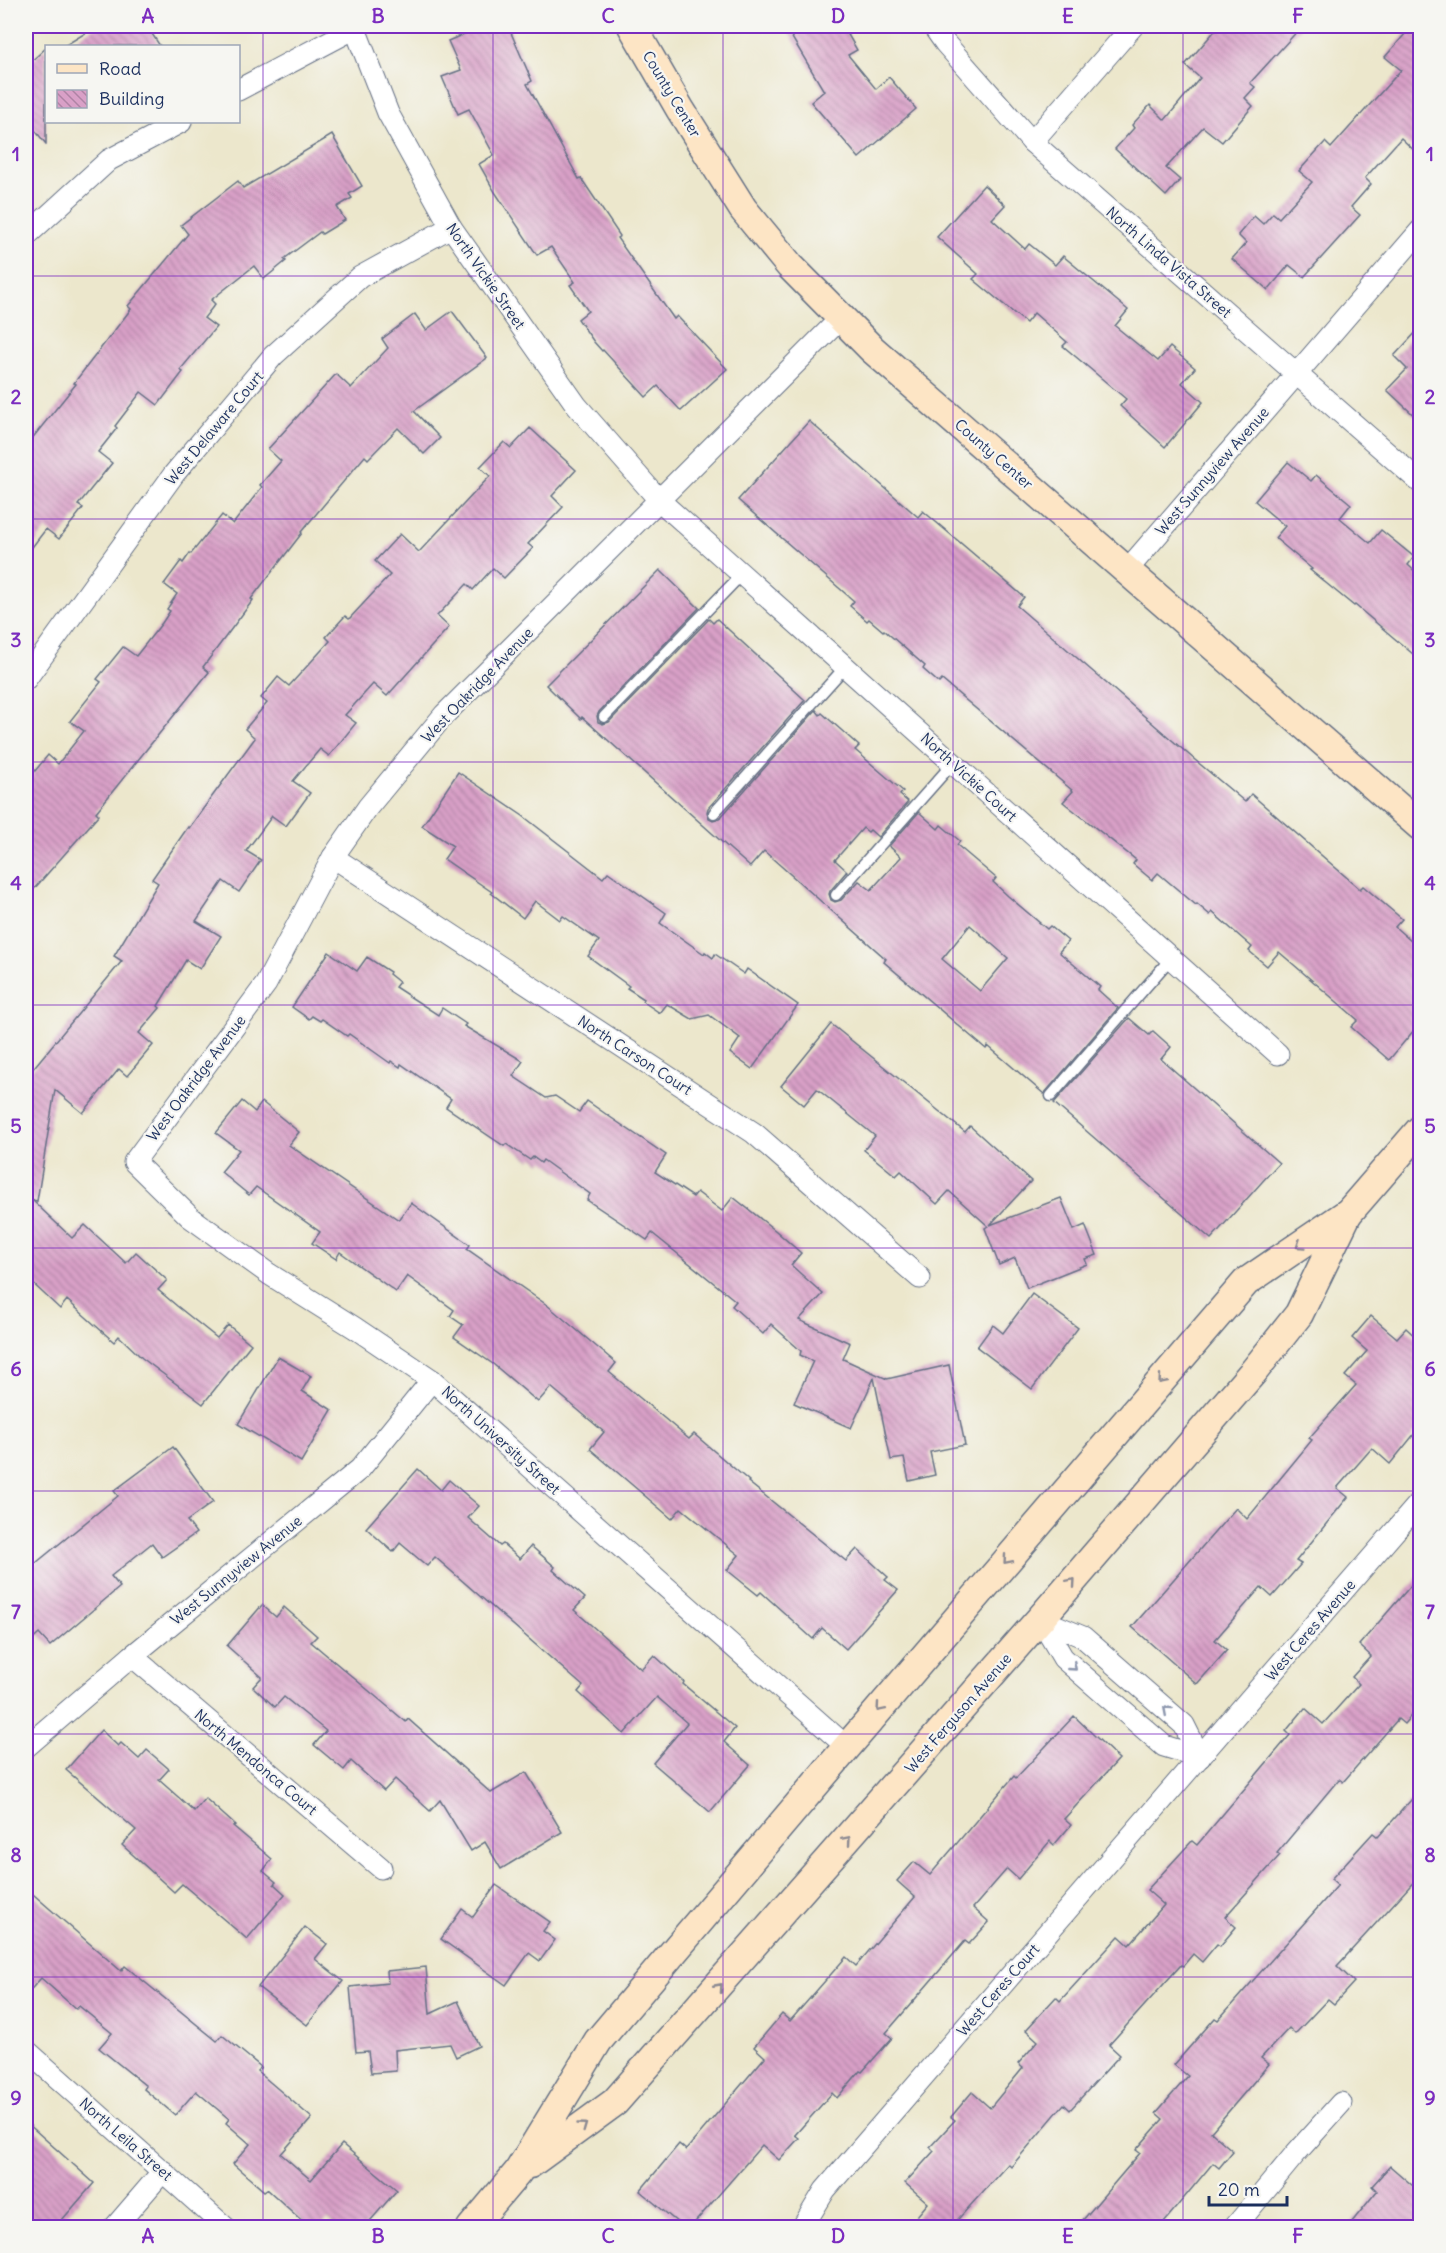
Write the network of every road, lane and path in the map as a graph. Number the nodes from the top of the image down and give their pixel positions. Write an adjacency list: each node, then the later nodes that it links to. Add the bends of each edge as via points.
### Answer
1 (356, 26): 5 (street); 8 (street, North Vickie Street, via 388,113)
2 (632, 26): 11 (street, County Center, via 743,209 790,266)
3 (933, 26): 7 (street, North Linda Vista Street)
4 (1133, 26): 7 (street)
5 (240, 89)
6 (178, 123): 10 (street, via 109,160)
7 (1032, 142): 12 (street, North Linda Vista Street)
8 (451, 227): 14 (street, North Vickie Street, via 577,406); 18 (street, West Delaware Court, via 360,277 273,356 174,474)
9 (1420, 231): 12 (street, West Sunnyview Avenue)
10 (26, 236)
11 (842, 317): 14 (street, West Oakridge Avenue); 15 (street, County Center, via 872,349)
12 (1296, 373): 13 (street, North Linda Vista Street); 15 (street, West Sunnyview Avenue)
13 (1420, 482)
14 (660, 501): 16 (street, North Vickie Court); 23 (street, West Oakridge Avenue, via 444,715 368,807)
15 (1128, 569): 22 (street, County Center)
16 (741, 574): 17 (street, North Vickie Court); 19 (lane)
17 (845, 667): 20 (street, North Vickie Court); 21 (lane)
18 (26, 679)
19 (604, 717)
20 (953, 763): 24 (lane); 25 (street, North Vickie Court)
21 (714, 813)
22 (1420, 826)
23 (333, 857): 29 (street, West Oakridge Avenue, via 266,984); 31 (street, North Carson Court, via 754,1133)
24 (836, 895)
25 (1171, 958): 26 (street, North Vickie Court); 27 (lane)
26 (1278, 1053)
27 (1051, 1096)
28 (1420, 1130): 30 (street, West Ferguson Avenue)
29 (134, 1162): 32 (street, North University Street, via 190,1217 269,1274)
30 (1349, 1212): 34 (street, West Ferguson Avenue, one-way to 30, via 1299,1314); 37 (street, West Ferguson Avenue, one-way to 37, via 1246,1282)
31 (920, 1278)
32 (432, 1380): 35 (street, West Sunnyview Avenue, via 360,1469); 37 (street, North University Street)
33 (1420, 1502): 38 (street, West Ceres Avenue)
34 (1040, 1618): 38 (street, one-way to 34, via 1184,1725 1092,1644); 38 (street, one-way to 38, via 1064,1658 1164,1746); 43 (street, West Ferguson Avenue, one-way to 34, via 615,2102)
35 (132, 1656): 36 (street, West Sunnyview Avenue); 39 (street, North Mendonca Court)
36 (26, 1747)
37 (847, 1747): 43 (street, West Ferguson Avenue, via 598,2041)
38 (1200, 1757): 47 (street, West Ceres Court, via 825,2190)
39 (381, 1868)
40 (26, 2050): 42 (street, North Leila Street)
41 (1341, 2103): 48 (street)
42 (163, 2171): 44 (street); 45 (street, North Leila Street)
43 (518, 2172): 46 (street, West Ferguson Avenue)
44 (114, 2228)
45 (226, 2228)
46 (471, 2228)
47 (802, 2228)
48 (1234, 2228)

